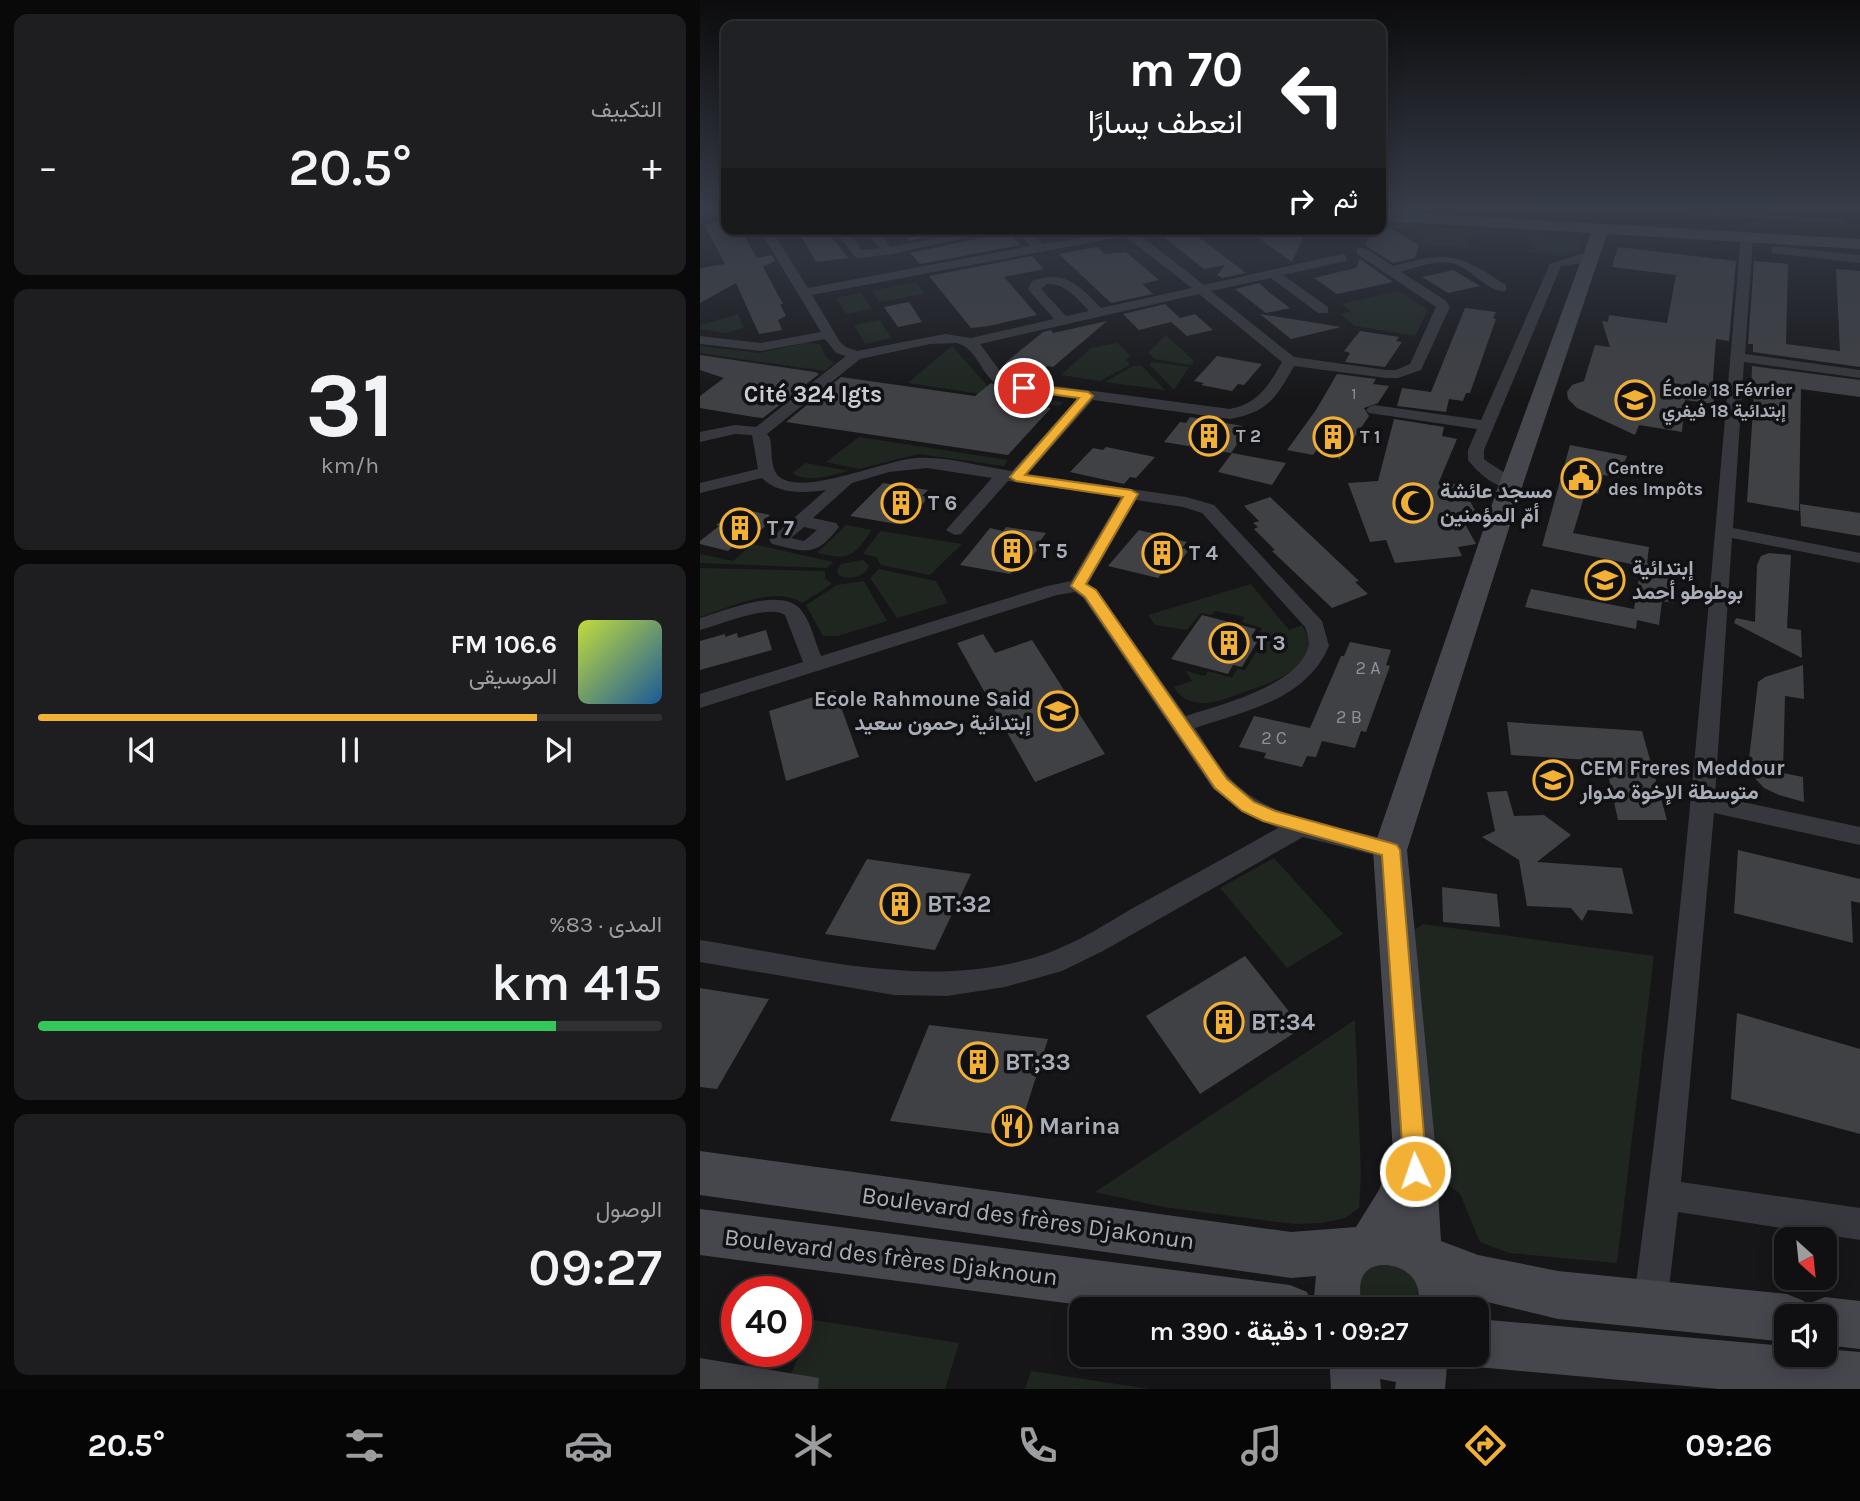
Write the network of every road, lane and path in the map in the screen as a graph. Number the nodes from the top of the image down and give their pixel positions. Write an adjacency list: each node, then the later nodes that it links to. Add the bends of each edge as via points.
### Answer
1 (790, 271): 13 (street)
2 (917, 271): 13 (street)
3 (1178, 271): 12 (street)
4 (1285, 271): 10 (street)
5 (1389, 271): 22 (street, via 1443,307 1416,367 1386,374)
6 (1474, 271): 11 (street)
7 (1553, 271): 26 (street)
8 (1586, 271): 32 (street)
9 (1744, 271): 21 (street)
10 (1274, 274): 12 (street); 14 (street)
11 (1502, 288)
12 (1202, 290): 15 (street); 22 (street)
13 (804, 293): 17 (street)
14 (1324, 310)
15 (1098, 313): 16 (street); 16 (street, via 1067,282 1051,279 1036,284 1034,289)
16 (1063, 321): 19 (street)
17 (829, 334): 18 (street, via 761,347); 20 (street, via 841,350)
18 (700, 340)
19 (970, 342): 20 (street, via 945,338); 24 (street, via 996,378 1007,384)
20 (856, 355): 27 (street)
21 (1737, 357): 23 (street); 37 (street)
22 (1290, 361): 24 (street, via 1259,407 1247,412 1230,414)
23 (1860, 374)
24 (1088, 396): 30 (street)
25 (1374, 410): 26 (street)
26 (1486, 425): 32 (street, via 1476,460)
27 (758, 432): 28 (street, via 736,429); 29 (street, via 763,439)
28 (700, 437)
29 (766, 472): 31 (street, via 772,481 794,487); 33 (street)
30 (1010, 476): 31 (street, via 920,463); 34 (street); 36 (street)
31 (848, 480): 35 (street)
32 (1511, 484): 47 (street)
33 (700, 488)
34 (1131, 494): 39 (street); 43 (street, via 1208,509 1318,632 1314,662 1294,682)
35 (812, 516): 35 (street, via 796,510 765,537 808,547 830,527)
36 (955, 530)
37 (1723, 531): 38 (street); 44 (street)
38 (1860, 558)
39 (1078, 586): 41 (street); 43 (street, via 1090,594)
40 (700, 624): 41 (street, via 782,605 793,612)
41 (815, 665): 42 (street)
42 (700, 701)
43 (1181, 725): 45 (street, via 1231,794 1270,816)
44 (1703, 802): 46 (street); 51 (street)
45 (1302, 826): 47 (street); 48 (street, via 1094,943 1053,963 1005,975 947,984 894,983)
46 (1860, 836)
47 (1391, 850): 49 (street)
48 (700, 951)
49 (1414, 1144): 54 (street, via 1403,1189 1388,1221); 55 (street)
50 (700, 1173): 54 (street, Boulevard des frères Djakonun, via 1291,1255)
51 (1665, 1195): 52 (street); 59 (street)
52 (1860, 1224)
53 (700, 1232): 56 (street, Boulevard des frères Djaknoun)
54 (1364, 1246): 55 (street, Boulevard des frères Djakonun, via 1388,1240); 57 (street, via 1345,1263 1337,1279)
55 (1423, 1256): 58 (street, via 1437,1274); 59 (street, Boulevard des frères Djakonun, via 1478,1278 1558,1295)
56 (1198, 1297)
57 (1337, 1297)
58 (1443, 1297)
59 (1650, 1305): 60 (street, Boulevard des frères Djakonun)
60 (1774, 1317)
61 (1837, 1322): 62 (street)
62 (1860, 1325)
63 (1489, 1344): 66 (street)
64 (1354, 1367): 67 (street)
65 (1423, 1367): 68 (street)
66 (1860, 1377)
67 (1356, 1389)
68 (1420, 1389)

